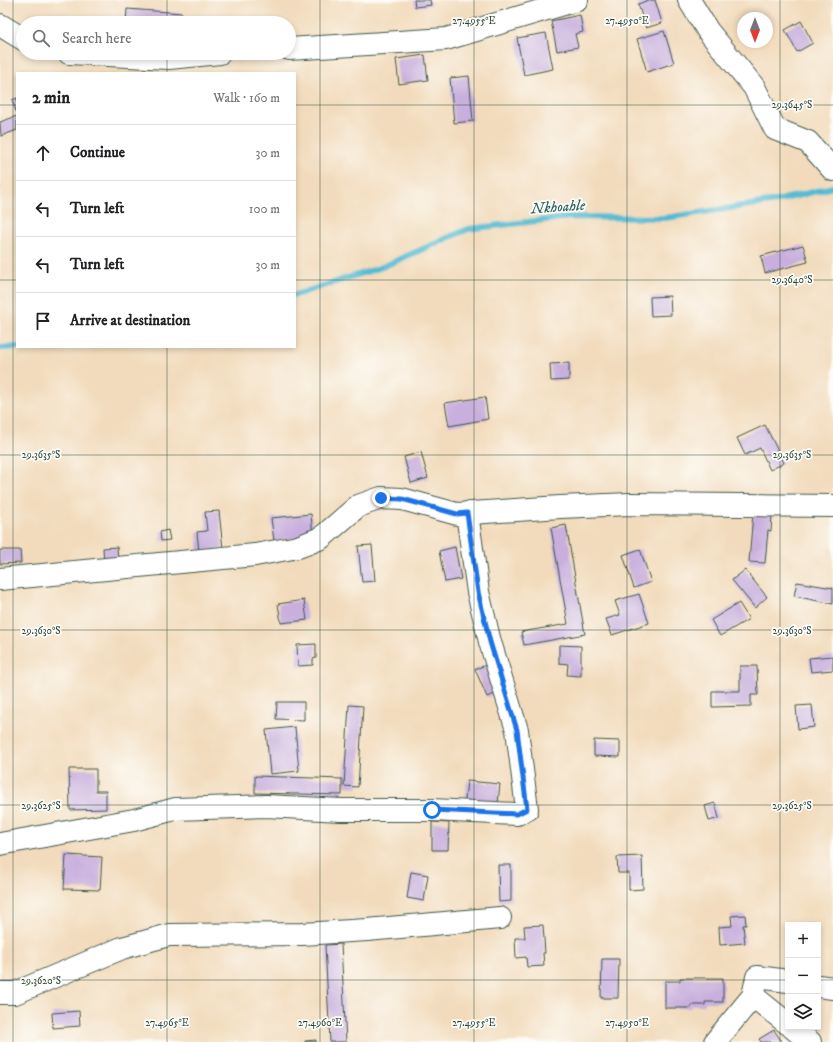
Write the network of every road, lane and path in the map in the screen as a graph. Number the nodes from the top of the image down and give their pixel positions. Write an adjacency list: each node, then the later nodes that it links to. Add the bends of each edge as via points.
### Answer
1 (577, 0): 5 (street, via 446,39)
2 (689, 0): 6 (street, via 708,31 754,87 775,129 808,142)
3 (0, 25): 4 (street)
4 (16, 35)
5 (296, 49)
6 (833, 170)
7 (833, 506): 8 (street, via 630,504)
8 (467, 513): 9 (street, via 457,514 402,499 381,498 358,506 321,538 298,547 255,555); 10 (street, via 480,599 490,642 517,730 527,809 517,814 266,806 175,809 134,820)
9 (0, 579)
10 (0, 844)
11 (500, 918): 15 (street, via 302,934 168,935 122,948 15,993)
12 (785, 982): 16 (street, via 757,977)
13 (821, 986): 14 (street)
14 (833, 988)
15 (0, 993)
16 (753, 996): 17 (street); 19 (street)
17 (785, 1022)
18 (796, 1030): 20 (street)
19 (715, 1042)
20 (810, 1042)

